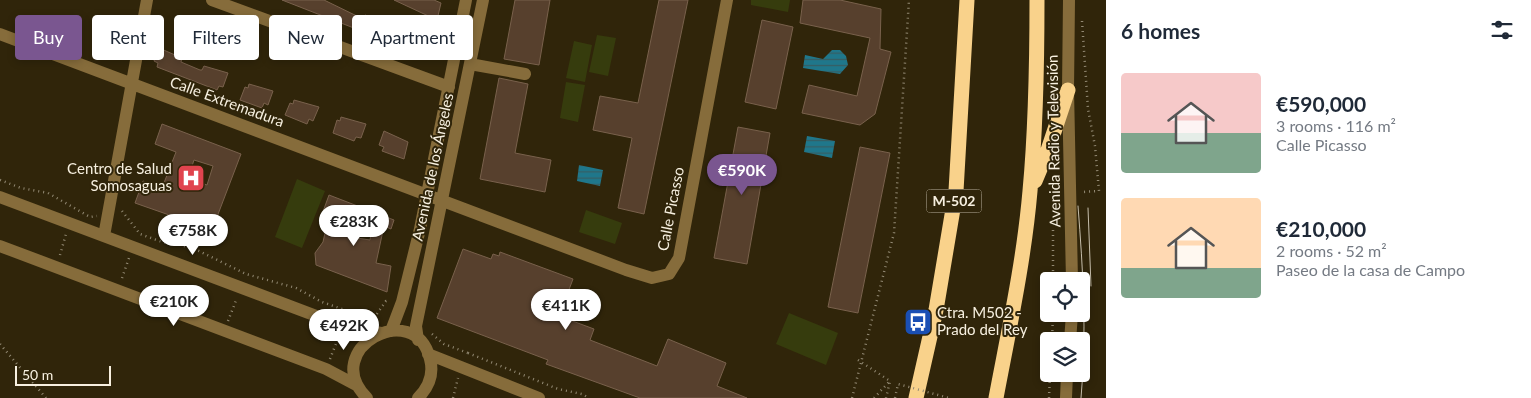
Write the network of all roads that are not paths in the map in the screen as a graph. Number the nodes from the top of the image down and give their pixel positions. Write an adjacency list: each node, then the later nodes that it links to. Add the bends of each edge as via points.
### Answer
1 (147, 0): 12 (street)
2 (212, 0): 13 (street)
3 (466, 0): 13 (street, Avenida de los Ángeles)
4 (483, 0): 10 (street, Avenida de los Ángeles)
5 (727, 0): 18 (street, Calle Picasso, via 679,258 669,274 652,278 626,270)
6 (967, 0): 29 (highway, M-502, via 956,191 936,310)
7 (1037, 0): 15 (highway, via 1037,89)
8 (1070, 0): 14 (street, Avenida Radio y Televisión)
9 (0, 34): 12 (street, Calle Extremadura)
10 (470, 64): 11 (street); 18 (street, Avenida de los Ángeles)
11 (525, 74)
12 (132, 84): 16 (street, Calle Extremadura); 19 (street)
13 (449, 87): 16 (street, Avenida de los Ángeles)
14 (1068, 90): 15 (highway); 21 (street, Avenida Radio y Televisión)
15 (1030, 192): 30 (highway, via 1015,299)
16 (427, 194): 18 (street, Calle Extremadura); 22 (street, Avenida de los Ángeles, via 402,302)
17 (0, 197): 19 (street)
18 (443, 201): 23 (street, Avenida de los Ángeles, via 416,326)
19 (104, 236): 22 (street, via 343,326)
20 (0, 246): 26 (street, via 326,370)
21 (1072, 272)
22 (386, 332): 23 (street, via 400,331); 26 (street, via 369,339 358,354 354,374)
23 (418, 340): 24 (street)
24 (428, 354): 27 (street, via 432,367 430,380); 28 (street)
25 (1067, 382): 31 (street)
26 (364, 395)
27 (418, 398)
28 (539, 398)
29 (916, 398)
30 (996, 398)
31 (1066, 398)

